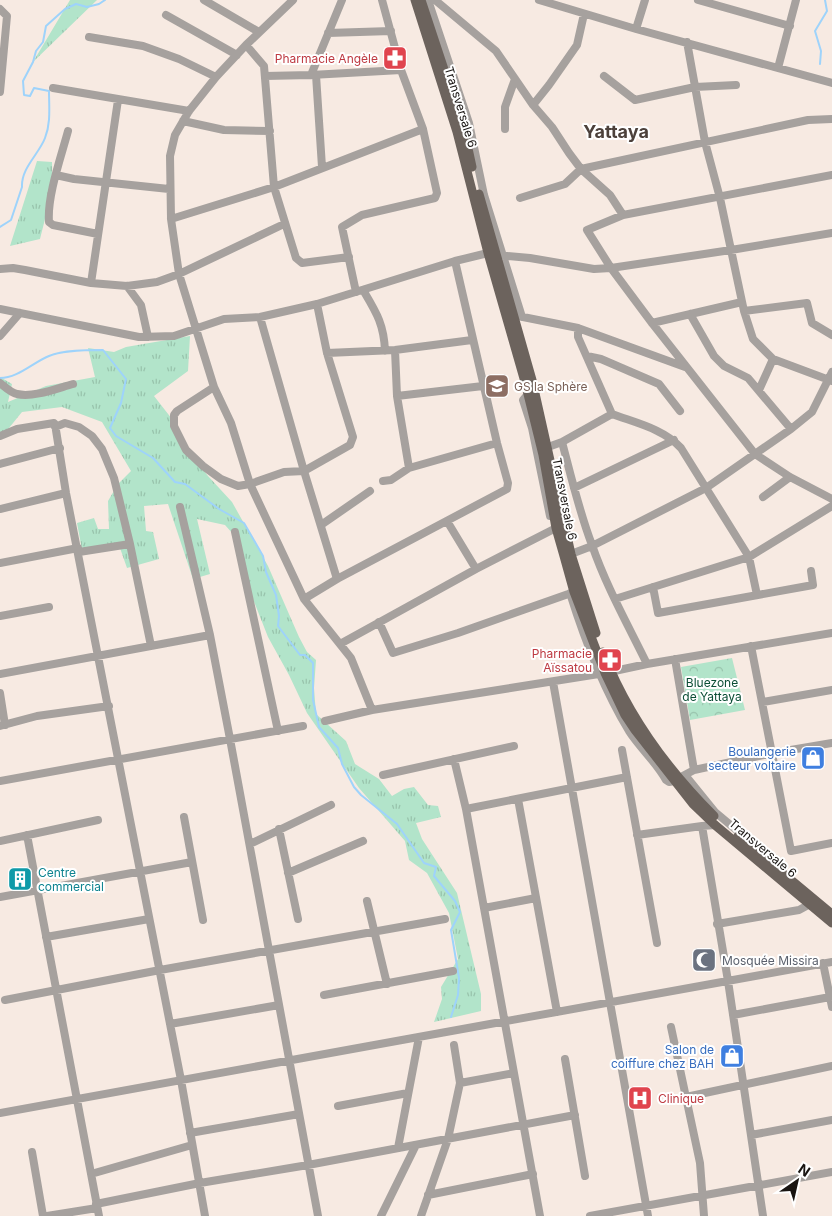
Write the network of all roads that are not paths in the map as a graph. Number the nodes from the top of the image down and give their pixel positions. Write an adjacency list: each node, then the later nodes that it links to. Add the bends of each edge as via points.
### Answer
1 (204, 0): 19 (street)
2 (293, 0): 19 (street)
3 (342, 0): 20 (street)
4 (382, 0): 18 (street)
5 (414, 0): 63 (main road, Transversale 6)
6 (421, 0): 28 (main road, Transversale 6)
7 (428, 0): 28 (street)
8 (434, 0): 32 (street, via 496,51)
9 (539, 0): 14 (street)
10 (645, 0): 17 (street)
11 (698, 0): 16 (street)
12 (796, 0): 16 (street)
13 (0, 9): 37 (street, via 7,16)
14 (584, 14): 17 (street); 39 (street, via 577,46)
15 (166, 15): 24 (street)
16 (790, 26): 25 (street)
17 (636, 29): 22 (street)
18 (391, 31): 20 (street); 26 (street)
19 (259, 32): 23 (street)
20 (328, 33): 27 (street)
21 (89, 37): 31 (street, via 143,46)
22 (687, 42): 25 (street); 35 (street)
23 (246, 45): 24 (street); 29 (street, via 264,66)
24 (237, 55): 31 (street)
25 (778, 68): 33 (street)
26 (402, 70): 27 (street); 44 (street)
27 (314, 75): 29 (street); 48 (street)
28 (450, 75): 63 (main road, Transversale 6)
29 (265, 76): 46 (street)
30 (604, 76): 35 (street, via 635,100)
31 (216, 77): 40 (street)
32 (515, 79): 39 (street); 43 (street, via 505,107)
33 (832, 83)
34 (736, 85): 35 (street)
35 (695, 87): 47 (street)
36 (53, 88): 38 (street)
37 (0, 92)
38 (118, 100): 40 (street); 52 (street)
39 (532, 105): 49 (street)
40 (189, 111): 42 (street)
41 (832, 119): 47 (street, via 808,120)
42 (183, 121): 46 (street, via 224,130); 54 (street, via 175,135 170,156)
43 (505, 128)
44 (423, 129): 48 (street); 64 (street, via 435,198 362,215 342,227)
45 (68, 131): 50 (street)
46 (270, 131): 53 (street)
47 (705, 142): 49 (street); 56 (street)
48 (322, 167): 53 (street)
49 (581, 168): 55 (street, via 565,184); 57 (street, via 610,195)
50 (56, 175): 52 (street); 61 (street, via 49,222)
51 (832, 175): 56 (street)
52 (106, 182): 54 (street); 61 (street)
53 (274, 187): 58 (street); 59 (street)
54 (169, 188): 58 (street)
55 (520, 198)
56 (720, 198): 57 (street); 62 (street)
57 (623, 215): 66 (street, via 587,230)
58 (171, 219): 68 (street)
59 (284, 224): 64 (street, via 296,258 302,263); 68 (street)
60 (832, 233): 62 (street)
61 (98, 234): 69 (street)
62 (732, 250): 66 (street); 72 (street)
63 (496, 255): 65 (street); 66 (street, via 594,269); 78 (main road, Transversale 6); 109 (main road, Transversale 6)
64 (349, 257): 71 (street)
65 (455, 260): 71 (street); 86 (street)
66 (611, 268): 80 (street)
67 (0, 270): 69 (street, via 13,268)
68 (178, 274): 70 (street, via 157,282); 81 (street)
69 (91, 283): 70 (street)
70 (127, 286): 85 (street, via 141,305)
71 (359, 291): 73 (street); 88 (street, via 376,313 384,334)
72 (742, 302): 75 (street); 77 (street)
73 (317, 304): 79 (street); 89 (street)
74 (0, 309): 76 (street)
75 (744, 311): 83 (street, via 807,303 812,323); 91 (street, via 752,339)
76 (20, 313): 84 (street); 85 (street)
77 (690, 314): 80 (street); 98 (street, via 714,356 724,366 748,378)
78 (518, 316): 82 (street); 109 (main road, Transversale 6, via 532,380)
79 (260, 317): 81 (street, via 224,319); 113 (street)
80 (652, 324): 92 (street)
81 (195, 328): 85 (street, via 174,336); 97 (street)
82 (578, 328): 90 (street, via 578,337); 92 (street)
83 (832, 335)
84 (0, 336)
85 (148, 337)
86 (472, 340): 87 (street); 96 (street)
87 (395, 350): 88 (street); 99 (street)
88 (385, 351): 89 (street)
89 (327, 353): 113 (street, via 353,437 350,444)
90 (587, 356): 100 (street, via 659,384); 101 (street)
91 (773, 359): 93 (street); 98 (street)
92 (687, 368): 110 (street)
93 (831, 377): 103 (street, via 812,412)
94 (0, 383): 95 (street, via 16,394 41,393)
95 (73, 384)
96 (483, 386): 99 (street); 107 (street)
97 (214, 387): 116 (street, via 231,423); 116 (street, via 177,411 174,426 186,450 203,466 238,486)
98 (759, 390): 103 (street)
99 (397, 396): 112 (street)
100 (680, 411)
101 (612, 414): 105 (street); 106 (street)
102 (55, 427): 104 (street, via 54,423 17,429); 108 (street); 130 (street, via 66,423 79,427 102,448 114,478)
103 (791, 429): 110 (street)
104 (0, 436)
105 (674, 440): 117 (street); 118 (street)
106 (562, 442): 109 (street); 117 (street)
107 (497, 443): 112 (street); 126 (street, via 507,489)
108 (60, 448): 111 (street); 120 (street)
109 (542, 453): 128 (main road, Transversale 6); 133 (main road, Transversale 6)
110 (755, 454): 114 (street); 118 (street)
111 (0, 464)
112 (409, 468): 115 (street, via 391,480)
113 (304, 471): 116 (street, via 284,472); 127 (street)
114 (790, 478): 121 (street); 122 (street)
115 (383, 481)
116 (250, 484): 142 (street)
117 (574, 488): 131 (street)
118 (706, 488): 131 (street); 134 (street)
119 (370, 491): 127 (street)
120 (66, 493): 125 (street); 132 (street)
121 (762, 497)
122 (832, 499)
123 (832, 506): 134 (street)
124 (180, 508): 148 (street)
125 (0, 509)
126 (447, 521): 136 (street); 138 (street)
127 (321, 525): 138 (street)
128 (554, 529): 136 (street); 140 (main road, Transversale 6)
129 (236, 532): 166 (street)
130 (130, 544): 132 (street); 150 (street)
131 (592, 546): 133 (street); 143 (street)
132 (79, 550): 135 (street); 152 (street)
133 (571, 554): 155 (main road, Transversale 6)
134 (749, 557): 139 (street); 141 (street)
135 (0, 563)
136 (476, 569): 146 (street)
137 (811, 571): 141 (street, via 813,585)
138 (337, 579): 142 (street)
139 (653, 587): 141 (street, via 658,613); 143 (street)
140 (572, 593): 146 (street, via 394,653); 155 (main road, Transversale 6)
141 (757, 595)
142 (304, 599): 149 (street)
143 (615, 599): 154 (street)
144 (49, 607): 145 (street)
145 (0, 616)
146 (379, 622): 149 (street)
147 (832, 633): 151 (street)
148 (210, 635): 150 (street); 167 (street)
149 (340, 644): 162 (street, via 351,658)
150 (151, 646): 152 (street)
151 (751, 646): 153 (street); 160 (street)
152 (99, 656): 156 (street); 161 (street)
153 (675, 659): 154 (street); 174 (street)
154 (647, 664): 155 (street)
155 (605, 673): 157 (street); 177 (main road, Transversale 6); 177 (main road, Transversale 6, via 633,732)
156 (0, 674)
157 (553, 682): 162 (street); 179 (street)
158 (832, 690): 160 (street)
159 (0, 693): 164 (street)
160 (762, 702): 171 (street)
161 (109, 706): 164 (street, via 37,716); 172 (street)
162 (372, 710): 163 (street)
163 (325, 721)
164 (2, 726)
165 (303, 726): 166 (street)
166 (278, 730): 167 (street)
167 (230, 739): 172 (street); 193 (street)
168 (832, 743): 171 (street)
169 (514, 746): 173 (street)
170 (622, 750): 176 (street)
171 (773, 753): 174 (street); 192 (street, via 792,851)
172 (119, 759): 178 (street); 195 (street)
173 (454, 759): 175 (street); 182 (street)
174 (694, 770): 177 (street)
175 (383, 775)
176 (626, 778): 179 (street); 188 (street)
177 (679, 778): 185 (main road, Transversale 6, via 693,804); 203 (main road, Transversale 6, via 720,822)
178 (0, 781)
179 (572, 788): 180 (street); 224 (street)
180 (518, 799): 182 (street); 199 (street)
181 (331, 805): 187 (street)
182 (466, 809): 202 (street)
183 (184, 817): 194 (street)
184 (98, 820): 189 (street)
185 (715, 825): 186 (street); 201 (main road, Transversale 6)
186 (702, 826): 188 (street); 209 (street)
187 (279, 829): 193 (street); 196 (street)
188 (637, 834): 212 (street)
189 (27, 836): 190 (street); 197 (street)
190 (0, 841)
191 (363, 841): 196 (street)
192 (832, 843)
193 (250, 844): 213 (street)
194 (192, 862): 195 (street); 207 (street)
195 (140, 871): 197 (street); 204 (street)
196 (288, 873): 205 (street)
197 (37, 890): 198 (street); 211 (street)
198 (0, 897)
199 (536, 898): 202 (street); 227 (street)
200 (368, 901): 210 (street)
201 (810, 904): 208 (main road, Transversale 6); 209 (street, via 799,910)
202 (484, 908): 229 (street)
203 (832, 914)
204 (149, 919): 211 (street); 216 (street)
205 (298, 919)
206 (445, 919): 210 (street)
207 (203, 920)
208 (832, 923)
209 (717, 924): 218 (street)
210 (375, 933): 213 (street); 219 (street)
211 (46, 937): 220 (street)
212 (657, 943)
213 (270, 952): 216 (street); 225 (street)
214 (832, 962): 215 (street)
215 (823, 963): 218 (street); 222 (street)
216 (160, 970): 220 (street); 230 (street)
217 (453, 971): 219 (street)
218 (728, 981): 224 (street); 228 (street)
219 (387, 984): 221 (street)
220 (56, 991): 223 (street); 243 (street)
221 (324, 995)
222 (830, 997): 226 (street); 228 (street)
223 (5, 1000)
224 (610, 1002): 227 (street); 266 (street)
225 (279, 1005): 230 (street); 235 (street)
226 (832, 1007)
227 (557, 1012): 229 (street)
228 (733, 1015): 240 (street)
229 (505, 1021): 232 (street); 237 (street)
230 (170, 1024): 238 (street)
231 (672, 1027): 242 (street)
232 (419, 1037): 235 (street); 241 (street)
233 (454, 1045): 239 (street)
234 (565, 1059): 247 (street)
235 (290, 1060): 238 (street); 246 (street)
236 (832, 1066): 240 (street)
237 (514, 1073): 239 (street); 249 (street)
238 (181, 1080): 243 (street); 250 (street)
239 (460, 1083): 252 (street)
240 (744, 1084): 242 (street); 251 (street)
241 (408, 1093): 244 (street); 255 (street)
242 (686, 1097): 265 (street, via 700,1163)
243 (77, 1099): 245 (street); 259 (street)
244 (338, 1106)
245 (0, 1113)
246 (299, 1114): 250 (street); 257 (street)
247 (575, 1114): 249 (street); 261 (street)
248 (832, 1120): 251 (street)
249 (523, 1125): 252 (street); 260 (street)
250 (190, 1133): 253 (street)
251 (751, 1135): 263 (street)
252 (448, 1139): 254 (street); 264 (street)
253 (192, 1145): 259 (street); 262 (street)
254 (416, 1145): 255 (street); 272 (street)
255 (398, 1148): 257 (street)
256 (32, 1152): 268 (street)
257 (308, 1165): 262 (street); 271 (street)
258 (832, 1172): 263 (street)
259 (91, 1174): 267 (street)
260 (532, 1174): 264 (street); 274 (street)
261 (585, 1176)
262 (200, 1182): 267 (street); 270 (street)
263 (758, 1185): 265 (street); 278 (street)
264 (428, 1195): 273 (street)
265 (702, 1196): 266 (street); 277 (street)
266 (646, 1206): 275 (street); 276 (street)
267 (97, 1209): 269 (street)
268 (43, 1216)
269 (47, 1216)
270 (205, 1216)
271 (318, 1216)
272 (381, 1216)
273 (421, 1216)
274 (540, 1216)
275 (590, 1216)
276 (648, 1216)
277 (704, 1216)
278 (763, 1216)

